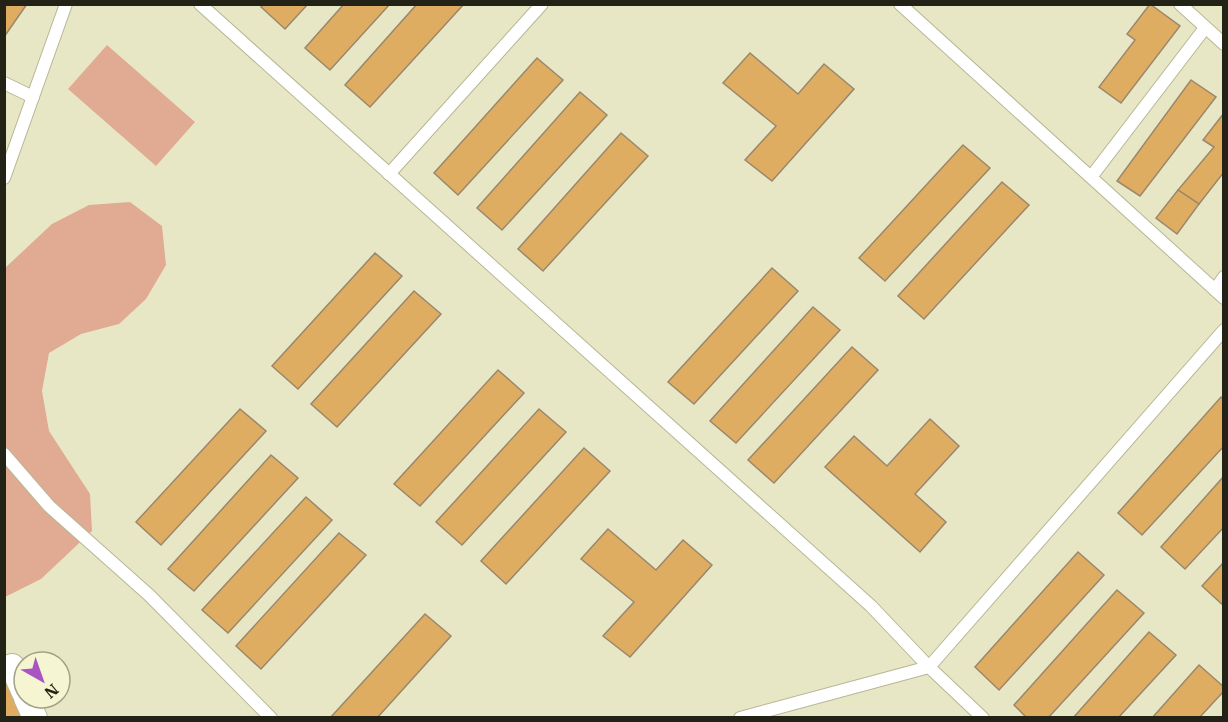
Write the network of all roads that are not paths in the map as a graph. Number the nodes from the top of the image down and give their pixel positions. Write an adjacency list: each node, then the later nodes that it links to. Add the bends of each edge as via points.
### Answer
1 (66, 4): 9 (lane)
2 (200, 4): 10 (lane)
3 (542, 4): 10 (lane)
4 (900, 4): 11 (lane)
5 (1180, 4): 6 (lane)
6 (1205, 28): 7 (lane); 11 (lane)
7 (1224, 44)
8 (4, 83): 9 (lane)
9 (33, 97): 12 (lane)
10 (389, 174): 17 (lane, via 871,606)
11 (1091, 177): 14 (lane)
12 (4, 178)
13 (1224, 277): 14 (lane)
14 (1219, 294)
15 (1224, 330): 17 (lane)
16 (4, 454): 18 (lane, via 49,506 149,595)
17 (929, 667): 19 (lane); 20 (lane)
18 (271, 717)
19 (740, 717)
20 (983, 717)

